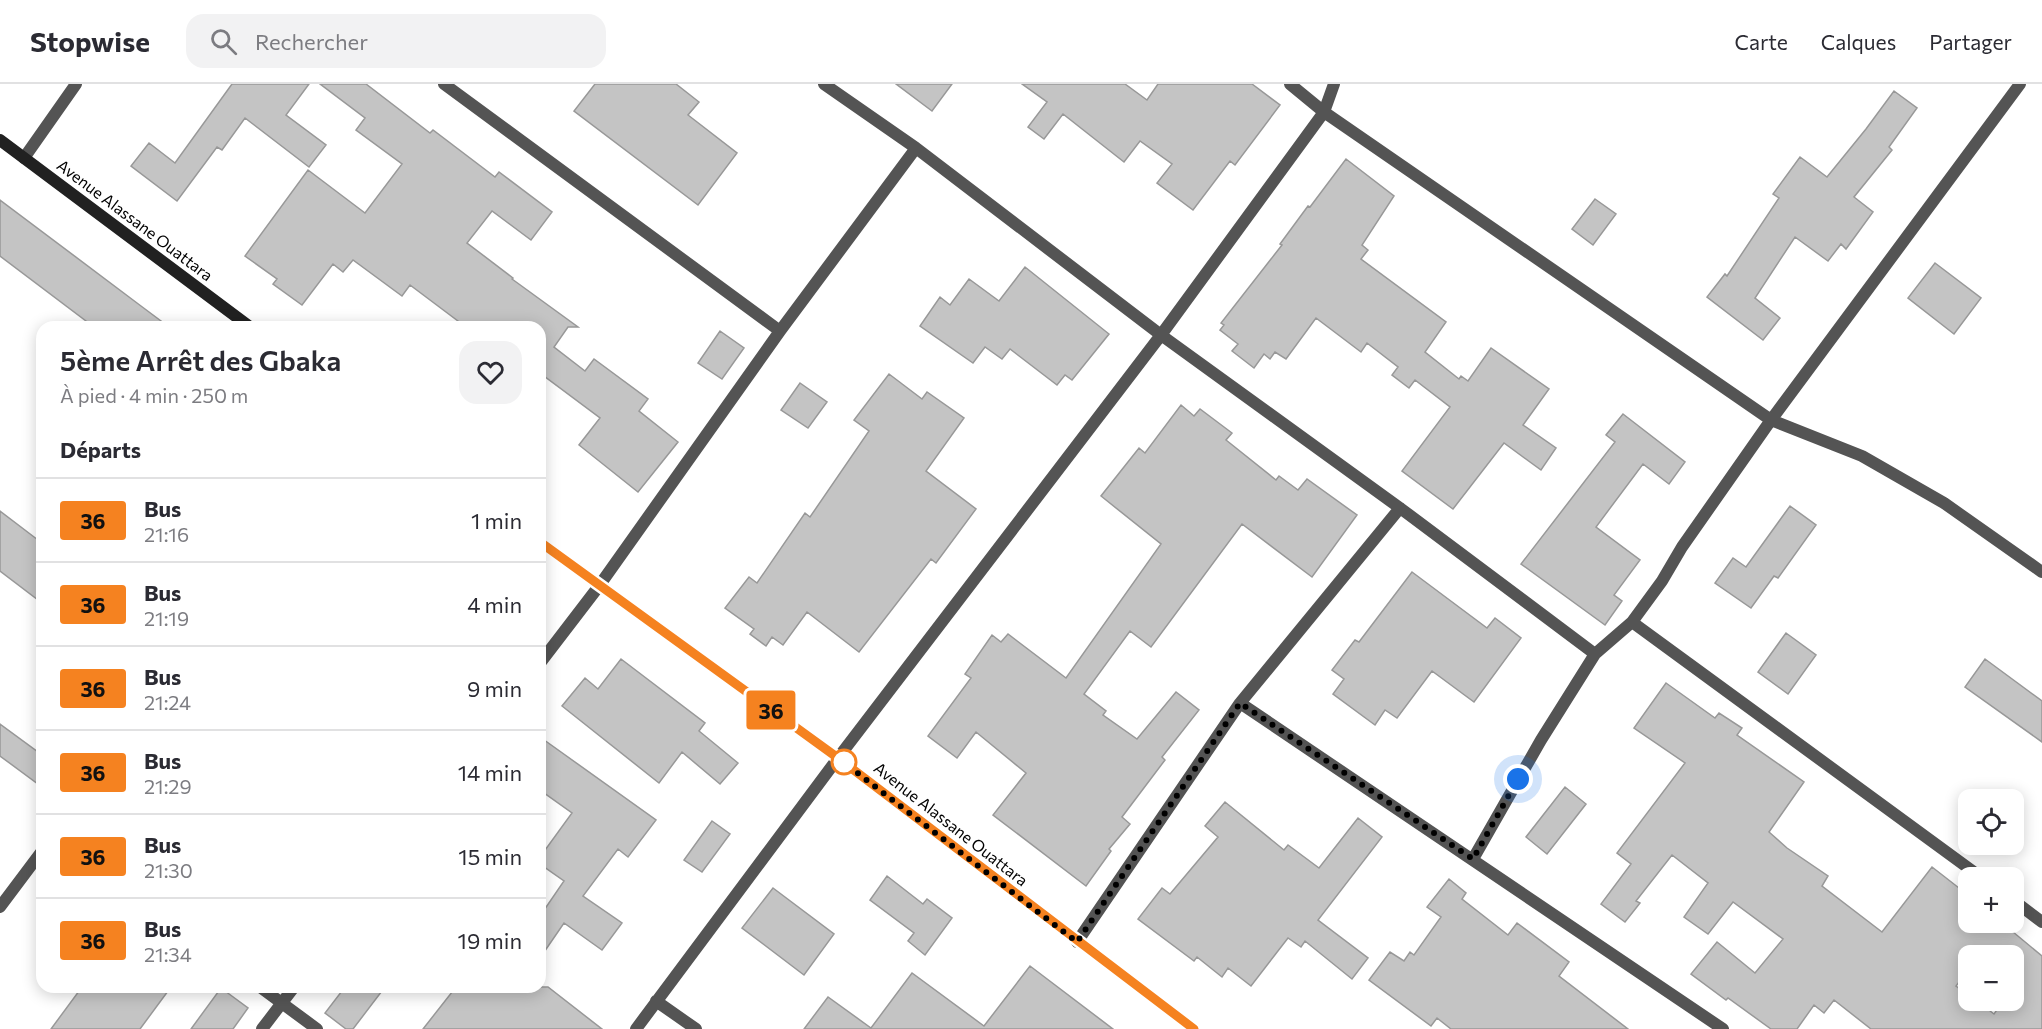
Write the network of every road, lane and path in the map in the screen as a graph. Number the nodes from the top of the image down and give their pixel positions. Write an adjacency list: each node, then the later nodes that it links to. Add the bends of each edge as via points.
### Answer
1 (76, 84): 10 (street)
2 (444, 84): 12 (street)
3 (824, 84): 9 (street)
4 (1290, 84): 7 (street)
5 (1334, 84): 7 (street)
6 (2020, 84): 14 (street)
7 (1324, 112): 13 (street); 14 (street)
8 (0, 140): 10 (street, Avenue Alassane Ouattara)
9 (916, 148): 12 (street); 13 (street)
10 (24, 158): 11 (street, Avenue Alassane Ouattara)
11 (242, 321)
12 (780, 331): 18 (street)
13 (1161, 334): 15 (street); 23 (street)
14 (1771, 420): 17 (street, via 1862,456 1944,502); 19 (street)
15 (1400, 508): 20 (street); 22 (street)
16 (546, 546): 18 (street, Avenue Alassane Ouattara)
17 (2042, 572)
18 (599, 586): 21 (street); 23 (street, Avenue Alassane Ouattara)
19 (1632, 622): 20 (street); 26 (street)
20 (1596, 654): 25 (street)
21 (546, 655)
22 (1240, 703): 25 (street); 30 (street)
23 (838, 758): 30 (street, Avenue Alassane Ouattara); 33 (street)
24 (36, 859): 27 (street)
25 (1473, 859): 40 (street)
26 (1967, 867)
27 (0, 907)
28 (2024, 908): 29 (street)
29 (2042, 922)
30 (1077, 942): 39 (street, Avenue Alassane Ouattara)
31 (268, 993): 34 (street)
32 (290, 993): 34 (street)
33 (656, 1000): 37 (street); 38 (street)
34 (282, 1003): 35 (street); 36 (street)
35 (262, 1029)
36 (317, 1029)
37 (636, 1029)
38 (696, 1029)
39 (1194, 1029)
40 (1723, 1029)

